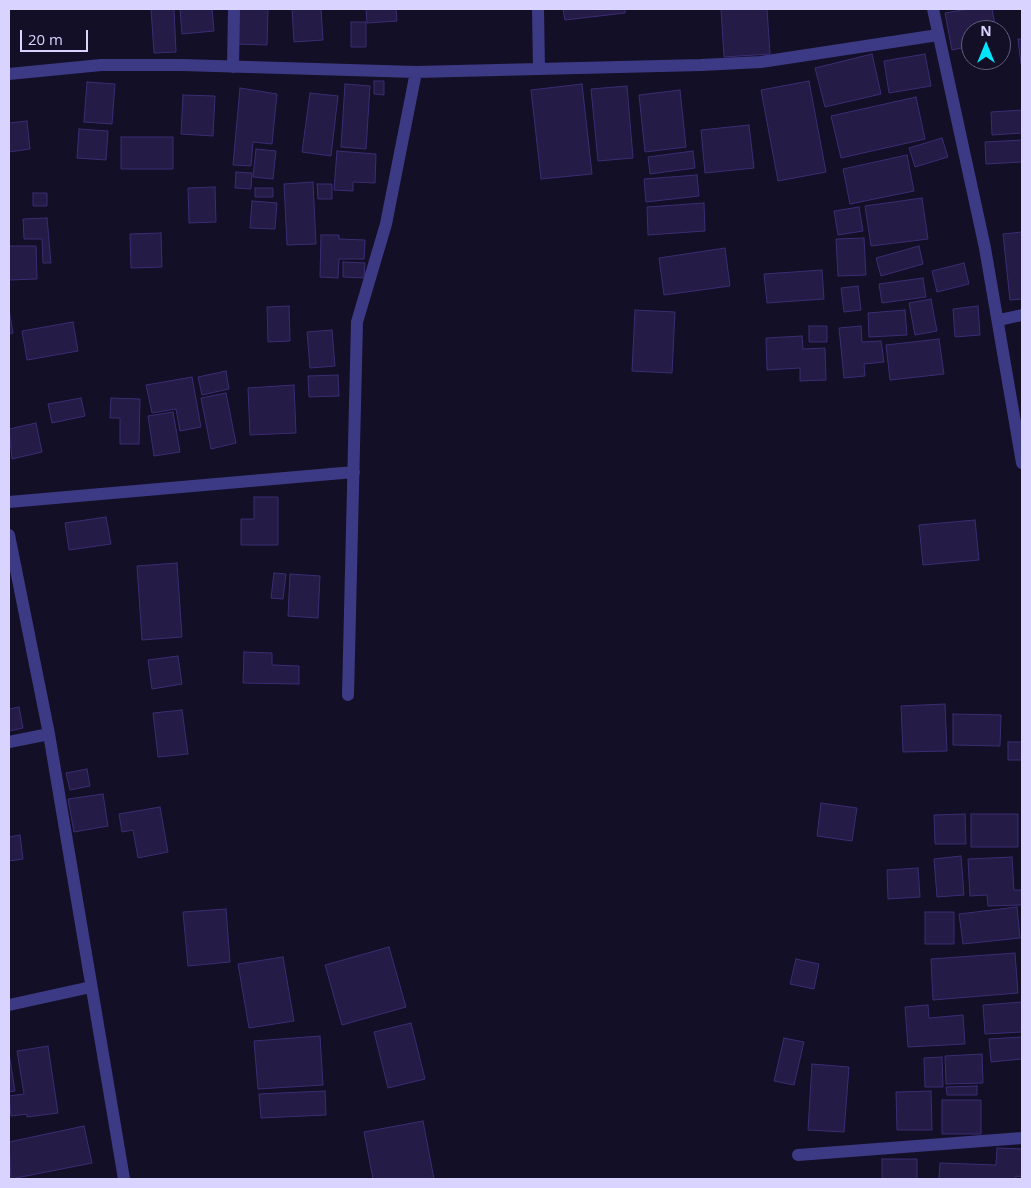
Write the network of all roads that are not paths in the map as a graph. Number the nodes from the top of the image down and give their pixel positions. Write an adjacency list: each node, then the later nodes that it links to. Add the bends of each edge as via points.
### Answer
1 (234, 9): 5 (street)
2 (538, 9): 6 (street)
3 (933, 9): 4 (street)
4 (938, 35): 6 (street, via 761,62); 10 (street)
5 (233, 66): 7 (street); 8 (street, via 101,65)
6 (539, 70): 7 (street)
7 (416, 72): 12 (street, via 386,224 357,322)
8 (9, 74)
9 (1022, 315): 10 (street)
10 (999, 320): 11 (street)
11 (1022, 463)
12 (354, 472): 13 (street); 15 (street)
13 (9, 502)
14 (9, 535): 16 (street)
15 (348, 695)
16 (49, 734): 17 (street); 18 (street)
17 (9, 742)
18 (91, 987): 19 (street); 22 (street)
19 (9, 1005)
20 (1022, 1138): 21 (street)
21 (798, 1155)
22 (124, 1179)

